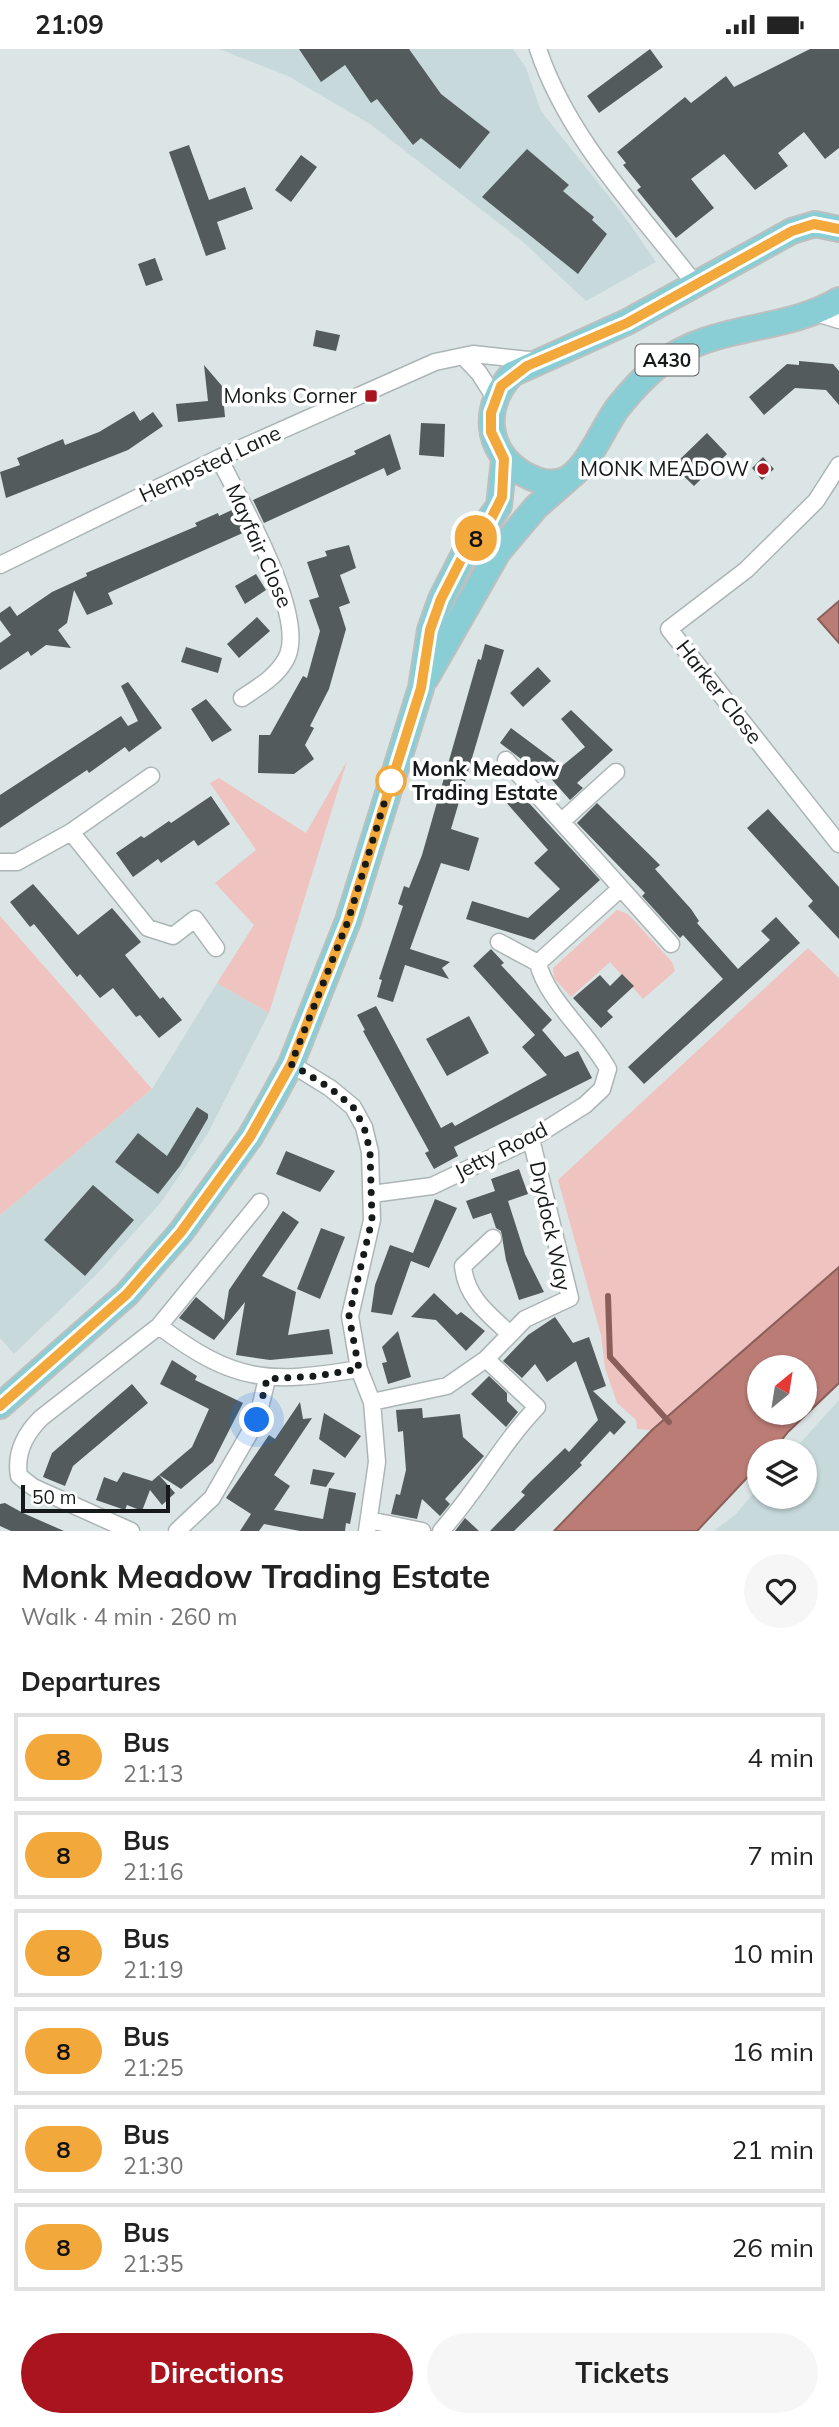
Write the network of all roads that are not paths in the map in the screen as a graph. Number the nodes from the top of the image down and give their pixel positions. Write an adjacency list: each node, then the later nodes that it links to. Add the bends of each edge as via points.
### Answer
1 (538, 49): 5 (street, via 550,86 573,127)
2 (839, 206): 3 (main road, A430)
3 (803, 226): 4 (main road, via 824,224); 5 (main road, A430)
4 (839, 229)
5 (695, 285): 10 (main road, A430, via 627,323)
6 (839, 300): 7 (main road, A430)
7 (813, 312): 8 (street); 15 (main road, A430, via 708,338 661,364 621,403 581,468)
8 (839, 320)
9 (463, 356): 10 (street, Hempsted Lane, via 489,354); 11 (street); 12 (street, Hempsted Lane, via 408,373)
10 (538, 361): 11 (main road, A430, via 512,374)
11 (495, 398): 13 (main road, A430, via 491,432)
12 (219, 458): 16 (street, Hempsted Lane); 18 (street, Mayfair Close, via 282,590 293,631 288,656 273,678)
13 (504, 459): 15 (main road, via 533,479 553,483); 17 (main road, A430, via 499,506 465,552 441,599 430,630)
14 (839, 465): 24 (street, Harker Close, via 816,501 755,561 669,629)
15 (569, 478): 17 (main road, A430, via 536,507 498,552)
16 (0, 565)
17 (421, 688): 31 (main road, A430, via 348,921)
18 (242, 698)
19 (506, 759): 22 (street)
20 (617, 772): 22 (street)
21 (151, 776): 23 (street)
22 (562, 821): 26 (street)
23 (71, 832): 25 (street, via 17,862); 29 (street, via 148,927 173,936 195,919)
24 (839, 844)
25 (0, 862)
26 (621, 888): 28 (street); 30 (street)
27 (499, 941): 30 (street)
28 (671, 944)
29 (216, 948)
30 (538, 964): 32 (street, Jetty Road, via 542,981 593,1043 608,1069 602,1089 585,1105)
31 (291, 1064): 33 (street, via 353,1107 370,1151); 42 (main road, A430, via 250,1137 181,1232 127,1294)
32 (531, 1139): 33 (street, Jetty Road, via 432,1186); 37 (street, Drydock Way, via 570,1298 524,1319)
33 (372, 1193): 39 (street, via 372,1220 349,1316)
34 (260, 1202): 36 (street)
35 (493, 1238): 37 (street, via 463,1266 465,1284 479,1306)
36 (159, 1326): 40 (street, via 206,1358); 44 (street, via 41,1418 29,1430 16,1460 19,1476 33,1487)
37 (510, 1334): 38 (street, Drydock Way)
38 (486, 1359): 41 (street, Drydock Way, via 447,1386); 47 (street, via 537,1407 509,1437 490,1462 486,1476)
39 (359, 1369): 40 (street); 41 (street)
40 (267, 1379): 45 (street, via 257,1420 212,1498)
41 (372, 1402): 43 (street, via 377,1462)
42 (0, 1406)
43 (368, 1525): 46 (street)
44 (131, 1531)
45 (177, 1531)
46 (422, 1531)
47 (441, 1531)

